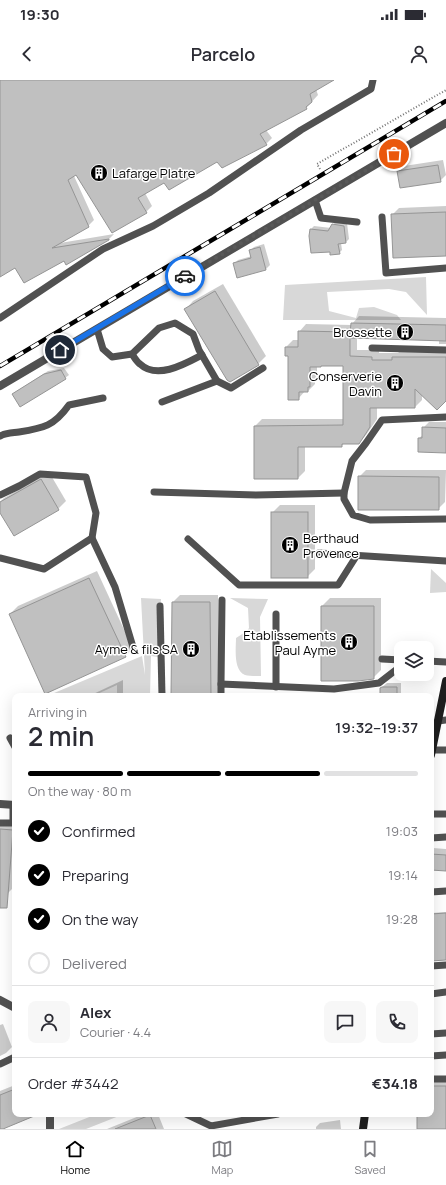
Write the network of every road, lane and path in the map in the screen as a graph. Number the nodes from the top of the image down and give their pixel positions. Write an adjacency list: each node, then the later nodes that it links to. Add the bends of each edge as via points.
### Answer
1 (373, 80): 9 (lane, via 371,89 301,130 209,193 153,226 103,249)
2 (446, 90): 4 (path, via 317,164)
3 (446, 122): 5 (street)
4 (320, 169)
5 (315, 200): 7 (lane, via 321,218); 10 (street)
6 (382, 217): 8 (lane, via 386,273)
7 (357, 222)
8 (446, 268)
9 (0, 318)
10 (97, 329): 13 (lane, via 103,349 112,357); 17 (street)
11 (372, 348): 12 (lane)
12 (446, 350)
13 (132, 354): 14 (lane, via 139,364 150,370 165,371); 14 (lane, via 159,328 175,324 193,334)
14 (202, 355): 16 (lane)
15 (263, 368): 16 (lane, via 231,388)
16 (217, 381): 19 (lane)
17 (0, 386)
18 (103, 398): 21 (lane, via 69,405 62,416 49,425)
19 (162, 402)
20 (446, 417): 23 (lane, via 382,420 352,461)
21 (0, 436)
22 (154, 492): 23 (lane, via 256,495)
23 (344, 493): 25 (lane, via 344,499 353,515 370,520)
24 (0, 495): 26 (lane, via 40,474 86,477 96,513)
25 (446, 519)
26 (92, 538): 30 (lane, via 44,569); 35 (lane, via 115,587)
27 (188, 539): 29 (lane, via 239,585 338,585)
28 (319, 552): 29 (lane)
29 (357, 555): 31 (lane)
30 (0, 558)
31 (446, 561)
32 (222, 600): 42 (lane)
33 (160, 606): 44 (lane)
34 (276, 614): 43 (lane)
35 (133, 648)
36 (382, 660): 37 (lane)
37 (394, 660)
38 (434, 661): 39 (lane)
39 (446, 662)
40 (394, 671): 43 (lane, via 379,683 334,689)
41 (446, 681): 46 (street)
42 (221, 684): 43 (lane); 45 (lane)
43 (276, 687)
44 (162, 693)
45 (221, 693)
46 (442, 720): 49 (street)
47 (10, 738): 48 (lane)
48 (12, 742)
49 (434, 746)
50 (446, 750): 51 (lane)
51 (434, 753)
52 (0, 804): 53 (street)
53 (12, 805)
54 (434, 814): 55 (lane)
55 (446, 814)
56 (0, 823): 57 (lane)
57 (12, 823)
58 (446, 837): 59 (lane)
59 (434, 838)
60 (446, 891): 61 (lane)
61 (434, 892)
62 (446, 965): 63 (lane)
63 (434, 966)
64 (446, 992): 65 (lane)
65 (434, 994)
66 (0, 1000): 67 (street)
67 (12, 1006)
68 (446, 1033): 69 (lane)
69 (434, 1034)
70 (446, 1055): 71 (lane)
71 (434, 1056)
72 (12, 1058): 73 (lane)
73 (0, 1064)
74 (434, 1079): 75 (lane)
75 (446, 1079)
76 (52, 1117): 80 (street)
77 (192, 1117): 78 (lane, via 211,1126)
78 (261, 1117)
79 (365, 1117): 81 (street)
80 (50, 1129)
81 (363, 1129)

